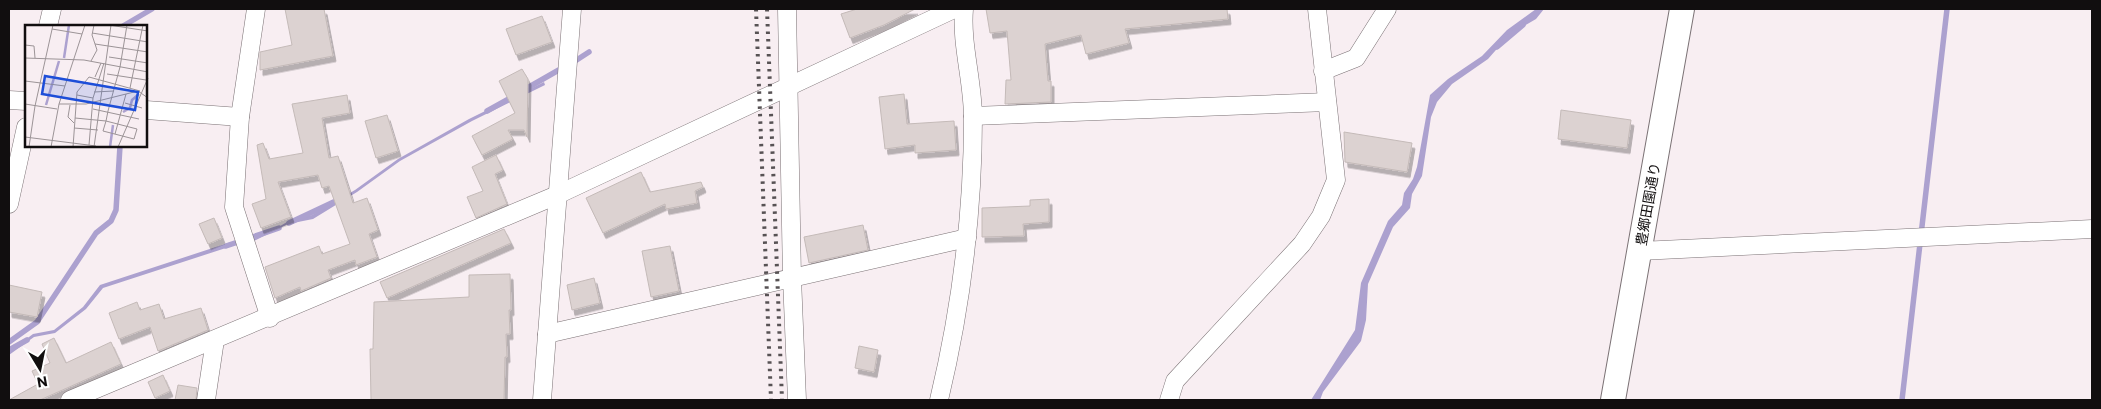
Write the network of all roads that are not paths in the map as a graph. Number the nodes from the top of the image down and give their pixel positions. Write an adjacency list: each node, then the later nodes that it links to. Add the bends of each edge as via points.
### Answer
1 (52, 9): 10 (street)
2 (256, 9): 18 (street)
3 (572, 9): 20 (street)
4 (787, 9): 12 (street)
5 (954, 9): 12 (street)
6 (964, 9): 17 (street, via 963,29)
7 (1317, 9): 11 (street)
8 (1387, 9): 11 (street, via 1356,58)
9 (1682, 9): 24 (street, 豊郷田園通り)
10 (48, 25)
11 (1323, 70): 15 (street)
12 (790, 87): 20 (street); 25 (street)
13 (9, 100): 14 (street)
14 (25, 101)
15 (1327, 102): 17 (street); 34 (street, via 1336,180 1321,216 1302,244 1175,381)
16 (148, 110): 18 (street)
17 (973, 116): 23 (street)
18 (240, 117): 26 (street, via 234,207)
19 (25, 132): 21 (street)
20 (557, 195): 26 (street); 27 (street)
21 (9, 204)
22 (2092, 229): 24 (street)
23 (967, 238): 25 (street); 33 (street, via 954,336)
24 (1640, 251): 35 (street, 豊郷田園通り)
25 (792, 278): 27 (street); 32 (street)
26 (270, 318): 28 (street)
27 (546, 334): 31 (street)
28 (214, 340): 29 (street); 30 (street)
29 (70, 400)
30 (206, 400)
31 (542, 400)
32 (797, 400)
33 (939, 400)
34 (1169, 400)
35 (1613, 400)

